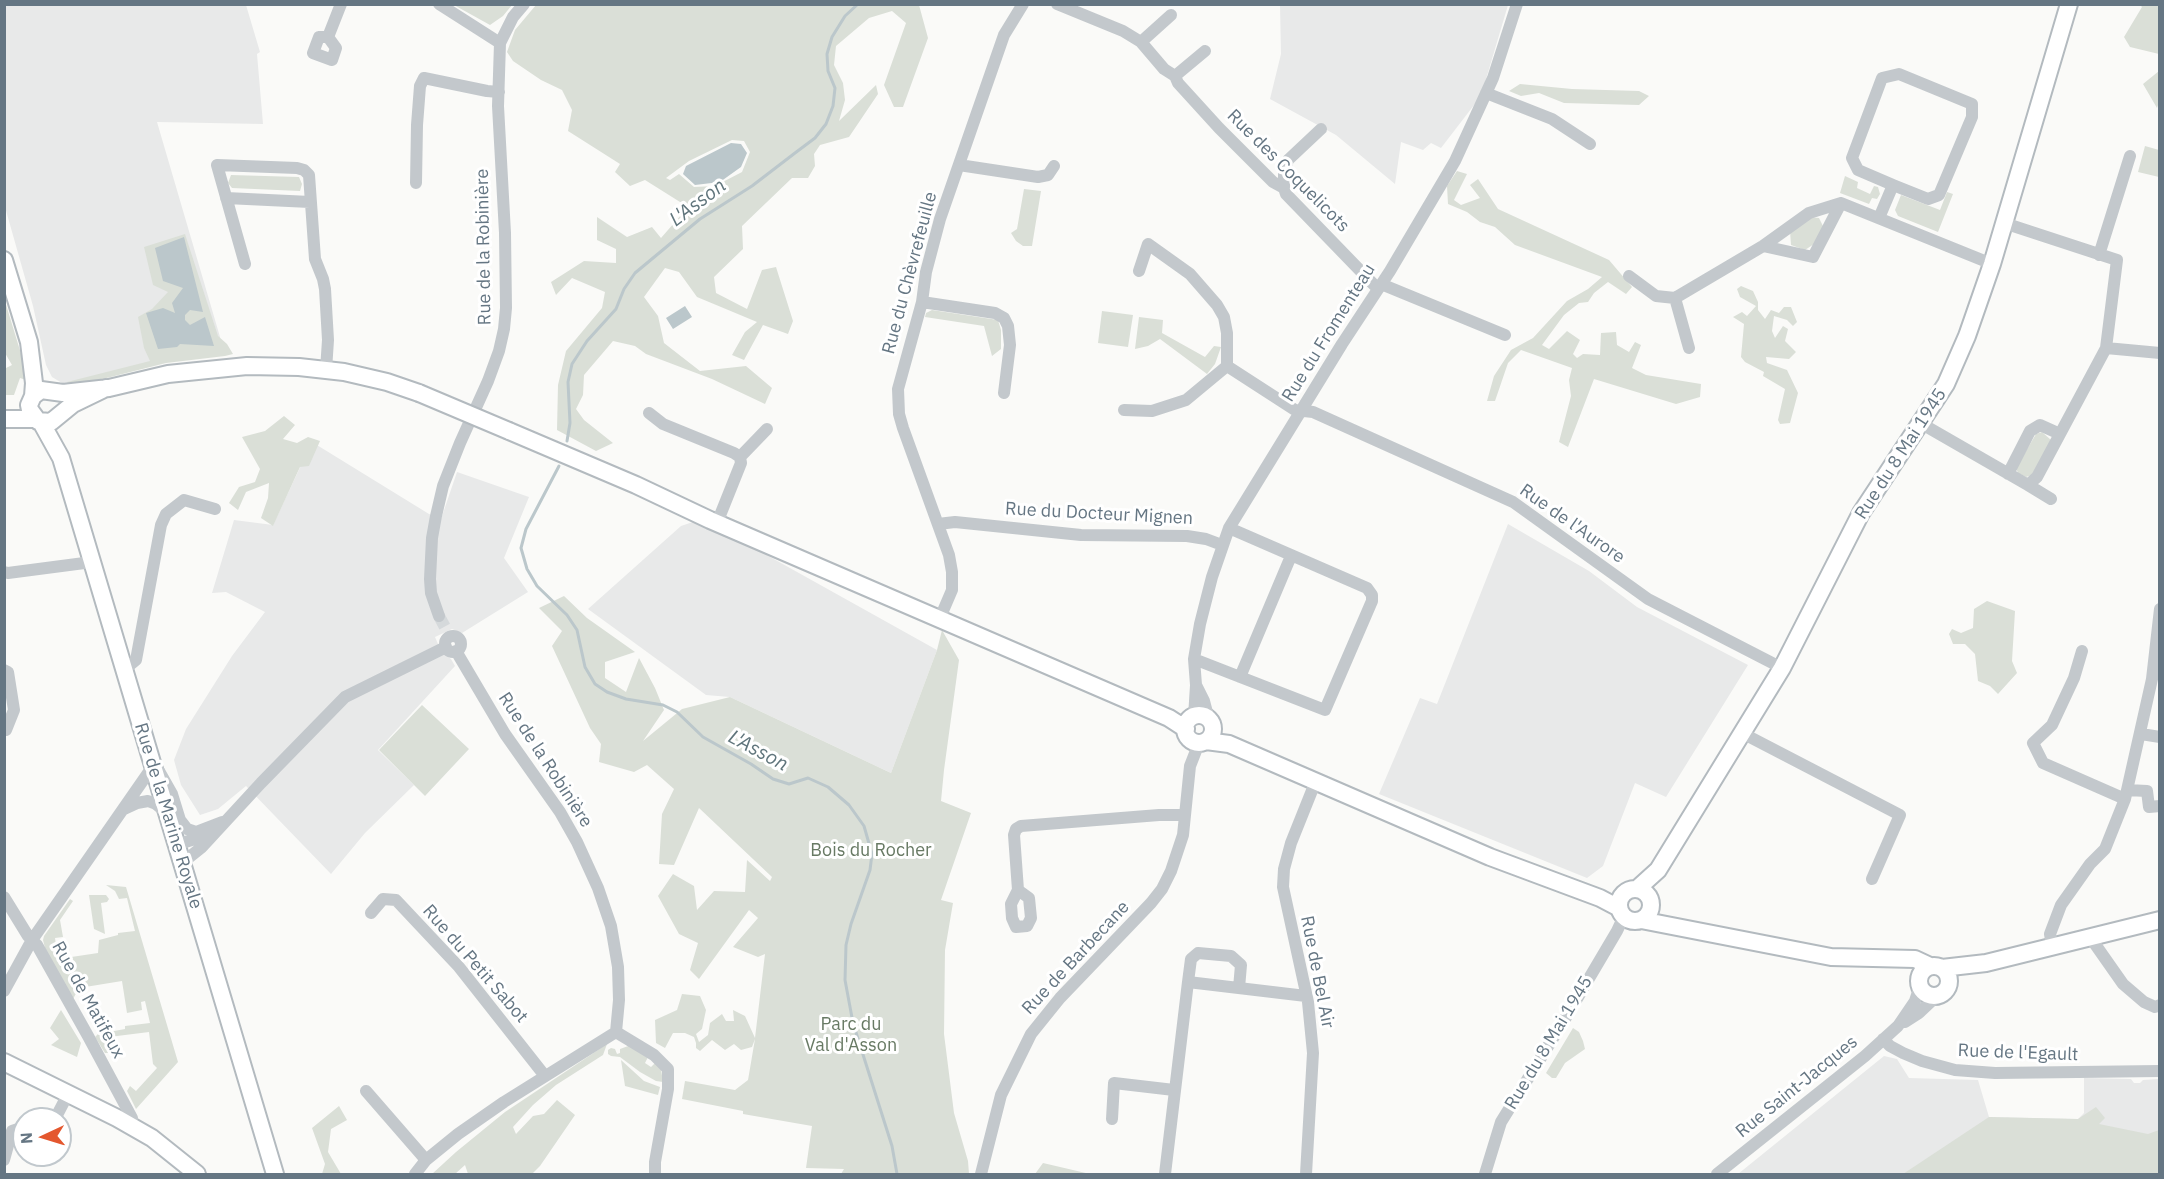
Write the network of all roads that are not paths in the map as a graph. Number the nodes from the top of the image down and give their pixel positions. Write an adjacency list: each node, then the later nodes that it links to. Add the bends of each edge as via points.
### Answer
1 (341, 4): 9 (street)
2 (439, 4): 11 (street)
3 (524, 4): 11 (street)
4 (1023, 4): 19 (street, Rue du Chèvrefeuille, via 1004,35)
5 (1057, 4): 10 (street, Rue des Coquelicots)
6 (1517, 4): 15 (street, Rue du Fromenteau)
7 (2069, 4): 28 (main road, Rue du 8 Mai 1945)
8 (1171, 15): 10 (street)
9 (328, 37)
10 (1141, 42): 13 (street, Rue des Coquelicots)
11 (500, 43): 14 (street, Rue de la Robinière)
12 (1205, 51): 13 (street)
13 (1175, 76): 23 (street, Rue des Coquelicots, via 1219,128 1273,182)
14 (499, 92): 21 (street, via 424,78 417,116); 74 (street, Rue de la Robinière, via 505,233 504,329 488,381 443,486 436,516 430,579)
15 (1486, 93): 17 (street, via 1552,118); 36 (street, Rue du Fromenteau, via 1455,161)
16 (1321, 129): 23 (street, via 1288,160)
17 (1590, 144)
18 (2130, 156): 30 (street)
19 (959, 165): 20 (street, via 1038,177 1048,175); 38 (street, Rue du Chèvrefeuille, via 932,247)
20 (1054, 166)
21 (416, 183)
22 (1893, 185): 22 (street, via 1858,170 1852,158 1882,78 1899,74 1972,104 1972,117 1939,195 1928,199); 27 (street)
23 (1284, 188): 36 (street, Rue des Coquelicots)
24 (226, 198): 25 (street); 25 (street, via 217,165 304,170 309,175); 32 (street)
25 (310, 202): 45 (street, via 315,259 325,289)
26 (1841, 203): 27 (street); 29 (street, via 1809,213); 29 (street, via 1813,257)
27 (1878, 218): 33 (street)
28 (2004, 223): 30 (street); 33 (main road, Rue du 8 Mai 1945)
29 (1763, 246): 37 (street)
30 (2099, 255): 42 (street, via 2117,260)
31 (4, 260): 40 (main road)
32 (245, 264)
33 (1992, 264): 57 (main road, Rue du 8 Mai 1945, via 1960,354)
34 (1139, 271): 44 (street, via 1148,244 1190,274 1224,317)
35 (1629, 276): 37 (street, via 1656,296)
36 (1379, 287): 39 (street); 51 (street, Rue du Fromenteau)
37 (1675, 298): 41 (street)
38 (922, 302): 48 (street, via 995,313 1004,318 1010,345); 67 (street, Rue du Chèvrefeuille, via 897,396 906,438)
39 (1505, 335)
40 (29, 342): 47 (main road); 49 (main road, via 34,383)
41 (1689, 348)
42 (2106, 348): 43 (street); 59 (street)
43 (2160, 353)
44 (1227, 366): 50 (street, via 1186,400 1152,411); 51 (street, Rue de l'Aurore)
45 (326, 370): 46 (main road, via 208,368); 66 (main road, bridge, via 419,393)
46 (106, 388): 47 (main road); 54 (main road)
47 (53, 392): 49 (main road, via 41,390); 54 (main road, via 60,399)
48 (1004, 393)
49 (31, 398): 53 (main road); 56 (main road, via 30,410)
50 (1124, 410)
51 (1301, 411): 68 (street, Rue du Fromenteau); 78 (street, Rue de l'Aurore, via 1312,412 1513,502 1648,599)
52 (649, 413): 60 (street, via 663,424)
53 (4, 414)
54 (60, 414): 56 (main road, via 51,422); 61 (main road, Rue de la Marine Royale)
55 (4, 419): 56 (main road)
56 (38, 421): 61 (main road, Rue de la Marine Royale)
57 (1922, 424): 62 (street); 78 (main road, Rue du 8 Mai 1945, via 1861,513)
58 (767, 429): 60 (street)
59 (2060, 434): 62 (street, via 2040,425 2030,431); 63 (street, via 2037,477)
60 (740, 457): 66 (street)
61 (61, 458): 71 (main road, Rue de la Marine Royale)
62 (2008, 474): 63 (street)
63 (2028, 485): 64 (street)
64 (2051, 500)
65 (215, 509): 80 (street, via 184,501 166,514 136,660)
66 (717, 523): 75 (main road)
67 (937, 523): 69 (street, Rue du Docteur Mignen, via 1081,535 1187,536); 75 (street, via 952,572 952,590)
68 (1229, 528): 69 (street, Rue du Fromenteau); 70 (street)
69 (1222, 545): 77 (street, Rue du Fromenteau)
70 (1291, 556): 81 (street); 81 (street, via 1367,588 1372,595 1370,608 1325,710)
71 (92, 562): 72 (street); 80 (main road, Rue de la Marine Royale)
72 (4, 572)
73 (2160, 609): 85 (street)
74 (439, 616)
75 (940, 618): 82 (main road)
76 (2082, 651): 89 (street, via 2052,725 2033,743 2043,763)
77 (1194, 659): 81 (street); 82 (street, Rue du Fromenteau, via 1196,685 1204,701)
78 (1782, 668): 84 (main road, Rue du 8 Mai 1945)
79 (4, 670): 83 (street, via 8,672 14,710)
80 (124, 670): 87 (main road, Rue de la Marine Royale)
81 (1240, 676)
82 (1198, 729): 88 (main road); 93 (street, Rue de Barbecane)
83 (6, 730)
84 (1742, 733): 97 (street, via 1900,815); 100 (main road, Rue du 8 Mai 1945)
85 (2141, 734): 86 (street); 89 (street)
86 (2160, 736)
87 (151, 761): 91 (street); 92 (main road, Rue de la Marine Royale); 94 (street, via 172,794 187,830 196,832)
88 (1315, 783): 100 (main road, via 1490,857 1600,898); 115 (street, Rue de Bel Air, via 1291,843 1283,887)
89 (2126, 795): 90 (street, via 2147,791 2149,807); 106 (street, via 2105,849 2061,905 2050,934)
90 (2160, 806)
91 (123, 809): 92 (street, via 148,801); 105 (street)
92 (167, 813): 95 (main road, Rue de la Marine Royale)
93 (1185, 815): 98 (street, via 1021,826 1014,835); 136 (street, Rue de Barbecane, via 1179,852 1162,889 1060,998 1021,1050 1001,1095)
94 (226, 820): 95 (street, via 201,837); 96 (street); 118 (street, Rue de la Robinière, via 345,698 449,641 505,734 560,812 598,888 611,926 618,967)
95 (176, 845): 96 (main road, Rue de la Marine Royale)
96 (182, 863): 133 (main road, Rue de la Marine Royale)
97 (1872, 879)
98 (1018, 890)
99 (4, 897): 105 (street, Rue de Matifeux)
100 (1634, 902): 103 (main road); 103 (main road, via 1632,921); 139 (street, Rue du 8 Mai 1945, via 1501,1122)
101 (371, 913): 122 (street, Rue du Petit Sabot, via 383,899 396,900 459,968)
102 (2160, 920): 104 (main road)
103 (1675, 926): 107 (main road, via 1831,957)
104 (2090, 937): 106 (main road); 116 (street, via 2123,984 2144,1002)
105 (32, 940): 113 (street); 128 (street, Rue de Matifeux, via 131,1115)
106 (2052, 946): 108 (main road)
107 (1896, 959): 109 (main road); 111 (main road)
108 (1986, 963): 109 (main road); 114 (main road)
109 (1942, 966): 111 (main road, via 1923,971); 114 (main road, via 1948,975)
110 (1188, 982): 112 (street); 112 (street, via 1191,959 1198,953 1232,956 1240,965); 123 (street)
111 (1919, 982): 114 (main road, via 1925,993); 117 (street, Rue Saint-Jacques, via 1915,1001)
112 (1239, 988): 115 (street)
113 (4, 991)
114 (1943, 991): 117 (street, Rue Saint-Jacques)
115 (1306, 996): 138 (street, Rue de Bel Air, via 1313,1070)
116 (2160, 1005)
117 (1898, 1026): 119 (street, Rue Saint-Jacques)
118 (616, 1032): 122 (street); 135 (street, via 654,1055 668,1070)
119 (1883, 1039): 121 (street, Rue de l'Egault, via 1903,1053 1955,1070); 140 (street, Rue Saint-Jacques)
120 (4, 1062): 125 (main road)
121 (2160, 1071)
122 (545, 1076): 131 (street)
123 (1174, 1090): 127 (street, via 1114,1083); 137 (street)
124 (366, 1091): 131 (street)
125 (68, 1094): 126 (street); 128 (main road)
126 (61, 1107)
127 (1112, 1119)
128 (129, 1125): 132 (main road, via 152,1137)
129 (12, 1131): 130 (street)
130 (4, 1160)
131 (426, 1160): 134 (street)
132 (197, 1174)
133 (275, 1174)
134 (415, 1174)
135 (655, 1174)
136 (981, 1174)
137 (1165, 1174)
138 (1306, 1174)
139 (1485, 1174)
140 (1717, 1174)

